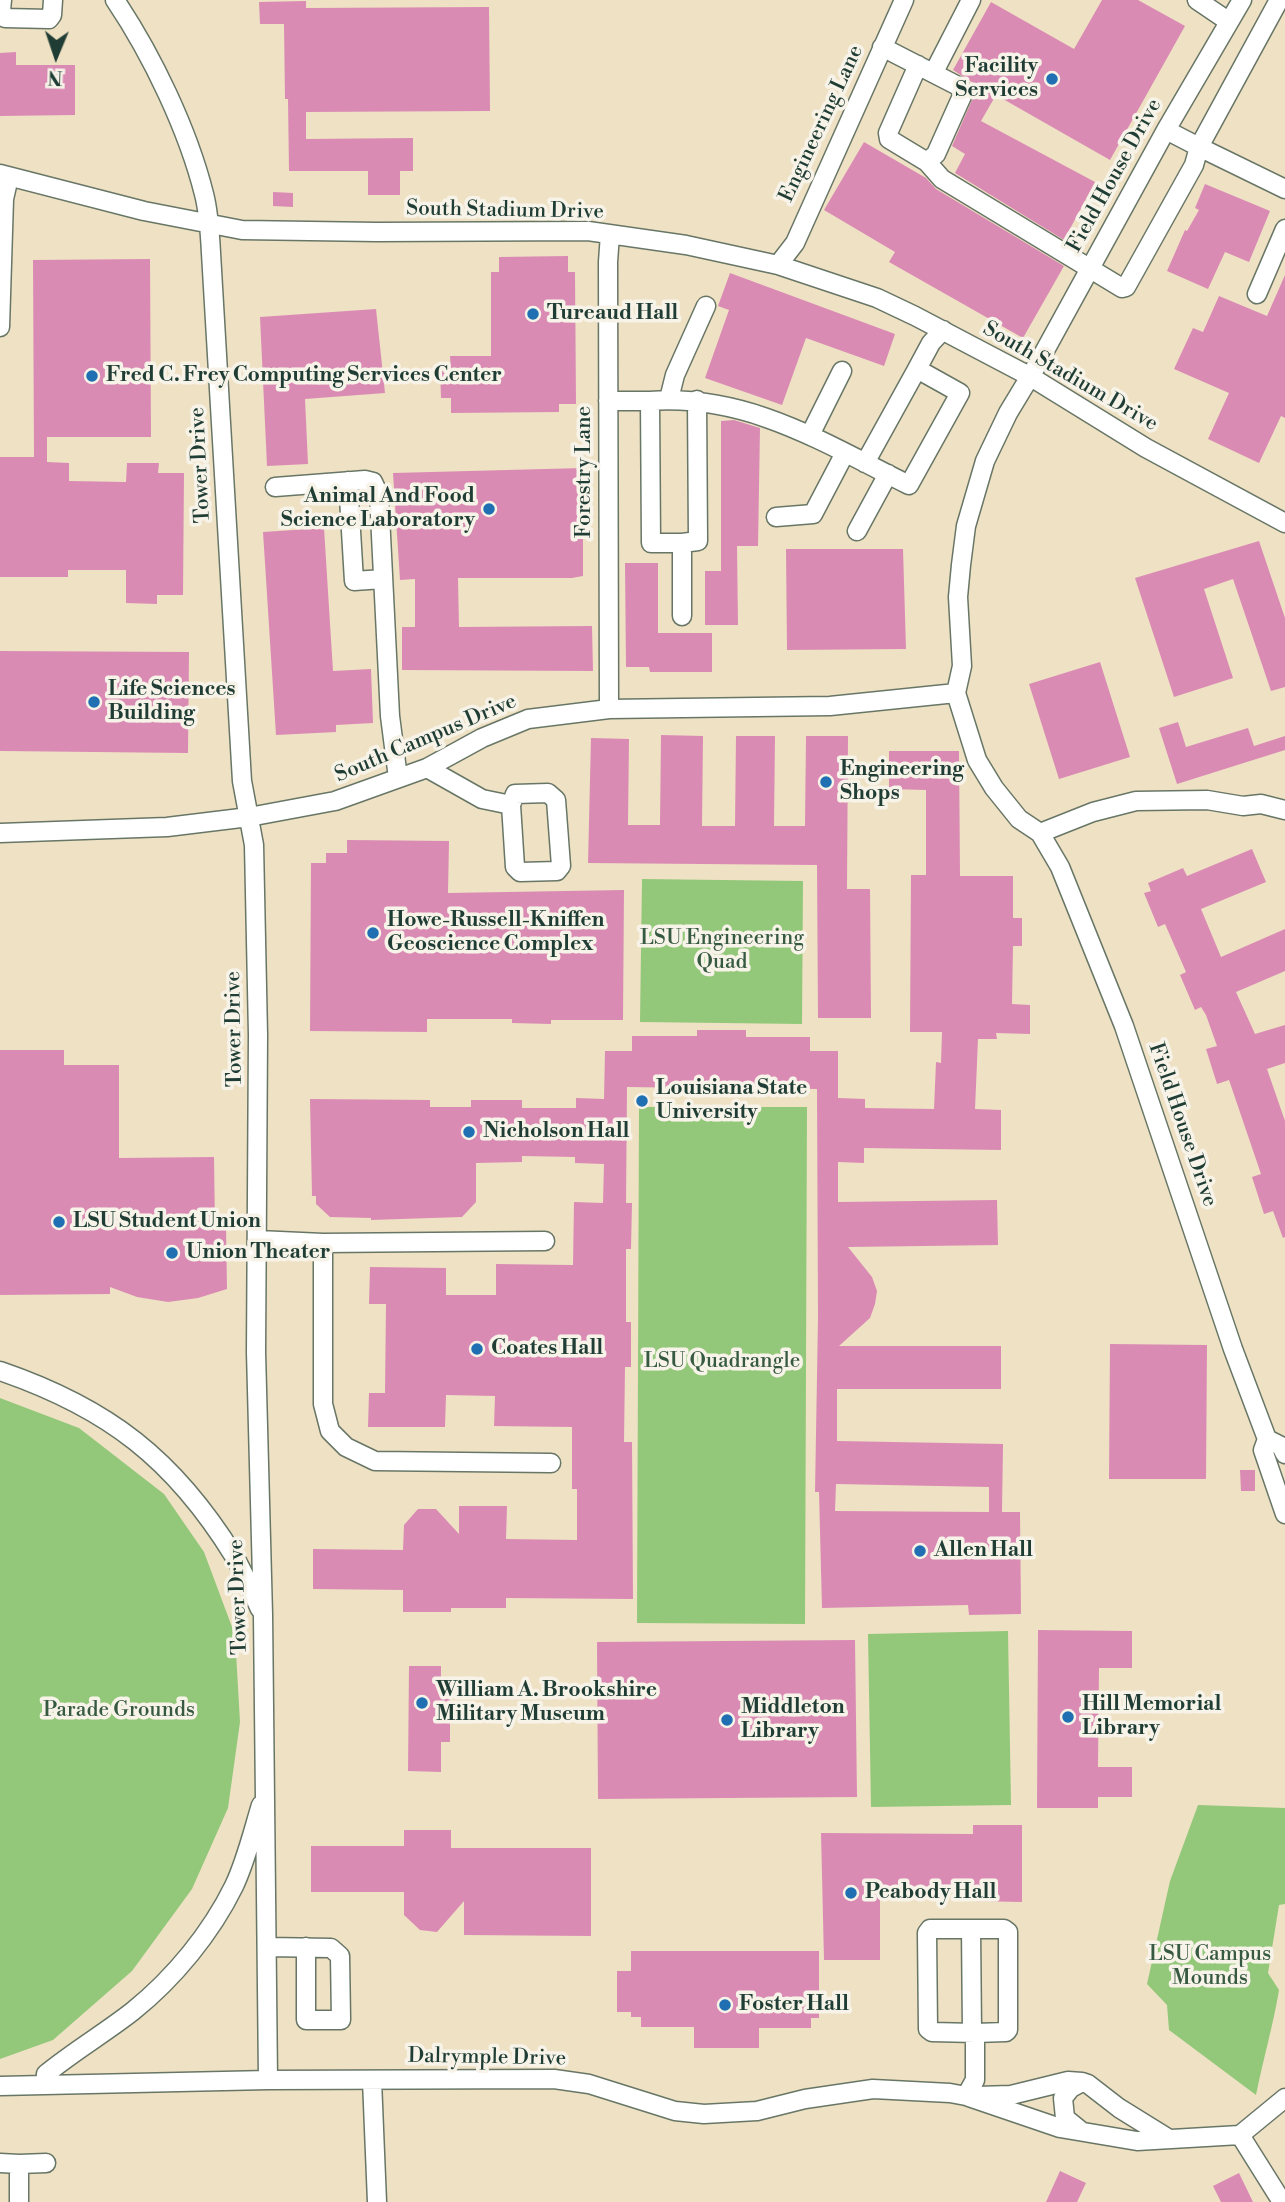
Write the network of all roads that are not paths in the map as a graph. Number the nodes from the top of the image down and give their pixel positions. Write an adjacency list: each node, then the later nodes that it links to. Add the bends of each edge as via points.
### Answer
1 (2, 0): 2 (street, via 5,18 49,19)
2 (53, 0)
3 (115, 0): 17 (street, Tower Drive, via 182,128 205,196)
4 (904, 0): 10 (street, Engineering Lane)
5 (971, 0): 11 (street)
6 (1197, 0): 9 (street)
7 (1242, 0): 9 (street, Field House Drive)
8 (1279, 0): 13 (street)
9 (1228, 20): 12 (street, Field House Drive)
10 (882, 47): 11 (street); 20 (street, Engineering Lane, via 795,243)
11 (926, 69): 14 (street, via 960,88 962,96 936,154); 14 (street, via 888,133 889,139)
12 (1166, 130): 13 (street); 21 (street, Field House Drive)
13 (1199, 147): 16 (street); 21 (street, via 1194,165 1126,287)
14 (927, 162): 21 (street, via 942,179)
15 (5, 175): 17 (street, South Stadium Drive); 24 (street)
16 (1285, 189)
17 (208, 223): 19 (street, South Stadium Drive, via 242,230); 51 (street, Tower Drive, via 242,781)
18 (1285, 229): 22 (street)
19 (610, 234): 20 (street, South Stadium Drive, via 686,244); 31 (street, Forestry Lane)
20 (778, 265): 25 (street, South Stadium Drive, via 877,298)
21 (1089, 268): 28 (street, Field House Drive)
22 (1257, 294)
23 (706, 306): 29 (street)
24 (0, 327)
25 (943, 330): 26 (street); 28 (street, South Stadium Drive)
26 (917, 369): 35 (street); 36 (street, via 960,393 909,485)
27 (842, 370): 33 (street)
28 (1031, 377): 40 (street, South Stadium Drive, via 1146,448); 45 (street, Field House Drive, via 985,461 967,526 958,597 962,666)
29 (669, 399): 30 (street); 32 (street)
30 (697, 400): 33 (street, via 755,413); 42 (street, via 698,541)
31 (608, 401): 32 (street); 46 (street, Forestry Lane)
32 (650, 401): 42 (street, via 651,543)
33 (810, 435): 34 (street)
34 (845, 453): 35 (street); 39 (street, via 813,514)
35 (865, 463): 36 (street)
36 (888, 474): 41 (street)
37 (348, 481): 38 (street); 43 (street, via 373,482 379,495); 43 (street, via 354,581)
38 (275, 487)
39 (776, 517)
40 (1285, 523)
41 (857, 531)
42 (682, 543): 44 (street)
43 (383, 579): 48 (street)
44 (682, 616)
45 (956, 693): 46 (street, South Campus Drive, via 830,706); 53 (street, Field House Drive, via 977,760 1019,819)
46 (609, 709): 47 (street, South Campus Drive, via 528,719)
47 (427, 768): 48 (street, South Campus Drive); 49 (street, via 482,799)
48 (398, 778): 51 (street, South Campus Drive, via 335,802)
49 (511, 805): 49 (street, via 514,867 520,872 557,871 561,866 556,800 548,793 515,794)
50 (1285, 810): 53 (street, via 1207,800 1136,801)
51 (249, 817): 52 (street, South Campus Drive, via 166,827); 54 (street, Tower Drive, via 254,845)
52 (0, 833)
53 (1040, 833): 58 (street, Field House Drive, via 1058,860 1124,1026)
54 (258, 1240): 56 (street); 62 (street, Tower Drive)
55 (545, 1241): 56 (street)
56 (323, 1242): 60 (street, via 323,1404 330,1431 346,1447 375,1461)
57 (0, 1371): 62 (street, via 85,1406 153,1455 197,1502 235,1558)
58 (1267, 1439): 59 (street, Field House Drive, via 1281,1446); 61 (street, Field House Drive, via 1263,1450)
59 (1285, 1454)
60 (551, 1463)
61 (1285, 1514)
62 (263, 1615): 63 (street, Tower Drive)
63 (266, 1791): 65 (street, Tower Drive); 71 (street, via 236,1884 198,1942 134,2010 46,2074)
64 (971, 1929): 67 (street); 67 (street, via 1008,1932 1008,2031); 67 (street, via 928,1931 928,2029)
65 (268, 1947): 66 (street); 68 (street, Tower Drive)
66 (306, 1947)
67 (974, 2033): 73 (street, via 975,2080)
68 (268, 2080): 69 (street, Dalrymple Drive); 71 (street, Dalrymple Drive)
69 (372, 2080): 73 (street, Dalrymple Drive, via 571,2081 675,2112 704,2114 749,2112 873,2089); 82 (street)
70 (1082, 2082): 73 (street, Dalrymple Drive, via 1068,2081 1011,2095); 75 (street, via 1063,2098 1065,2118); 77 (street)
71 (45, 2085): 72 (street, Dalrymple Drive)
72 (0, 2086)
73 (966, 2096): 75 (street, Dalrymple Drive)
74 (1285, 2098): 76 (street)
75 (1081, 2132): 77 (street, Dalrymple Drive, via 1137,2141)
76 (1241, 2135): 77 (street, Dalrymple Drive); 83 (street)
77 (1169, 2139)
78 (0, 2163): 80 (street)
79 (46, 2163): 80 (street)
80 (19, 2164): 81 (street)
81 (19, 2202)
82 (377, 2202)
83 (1282, 2202)

